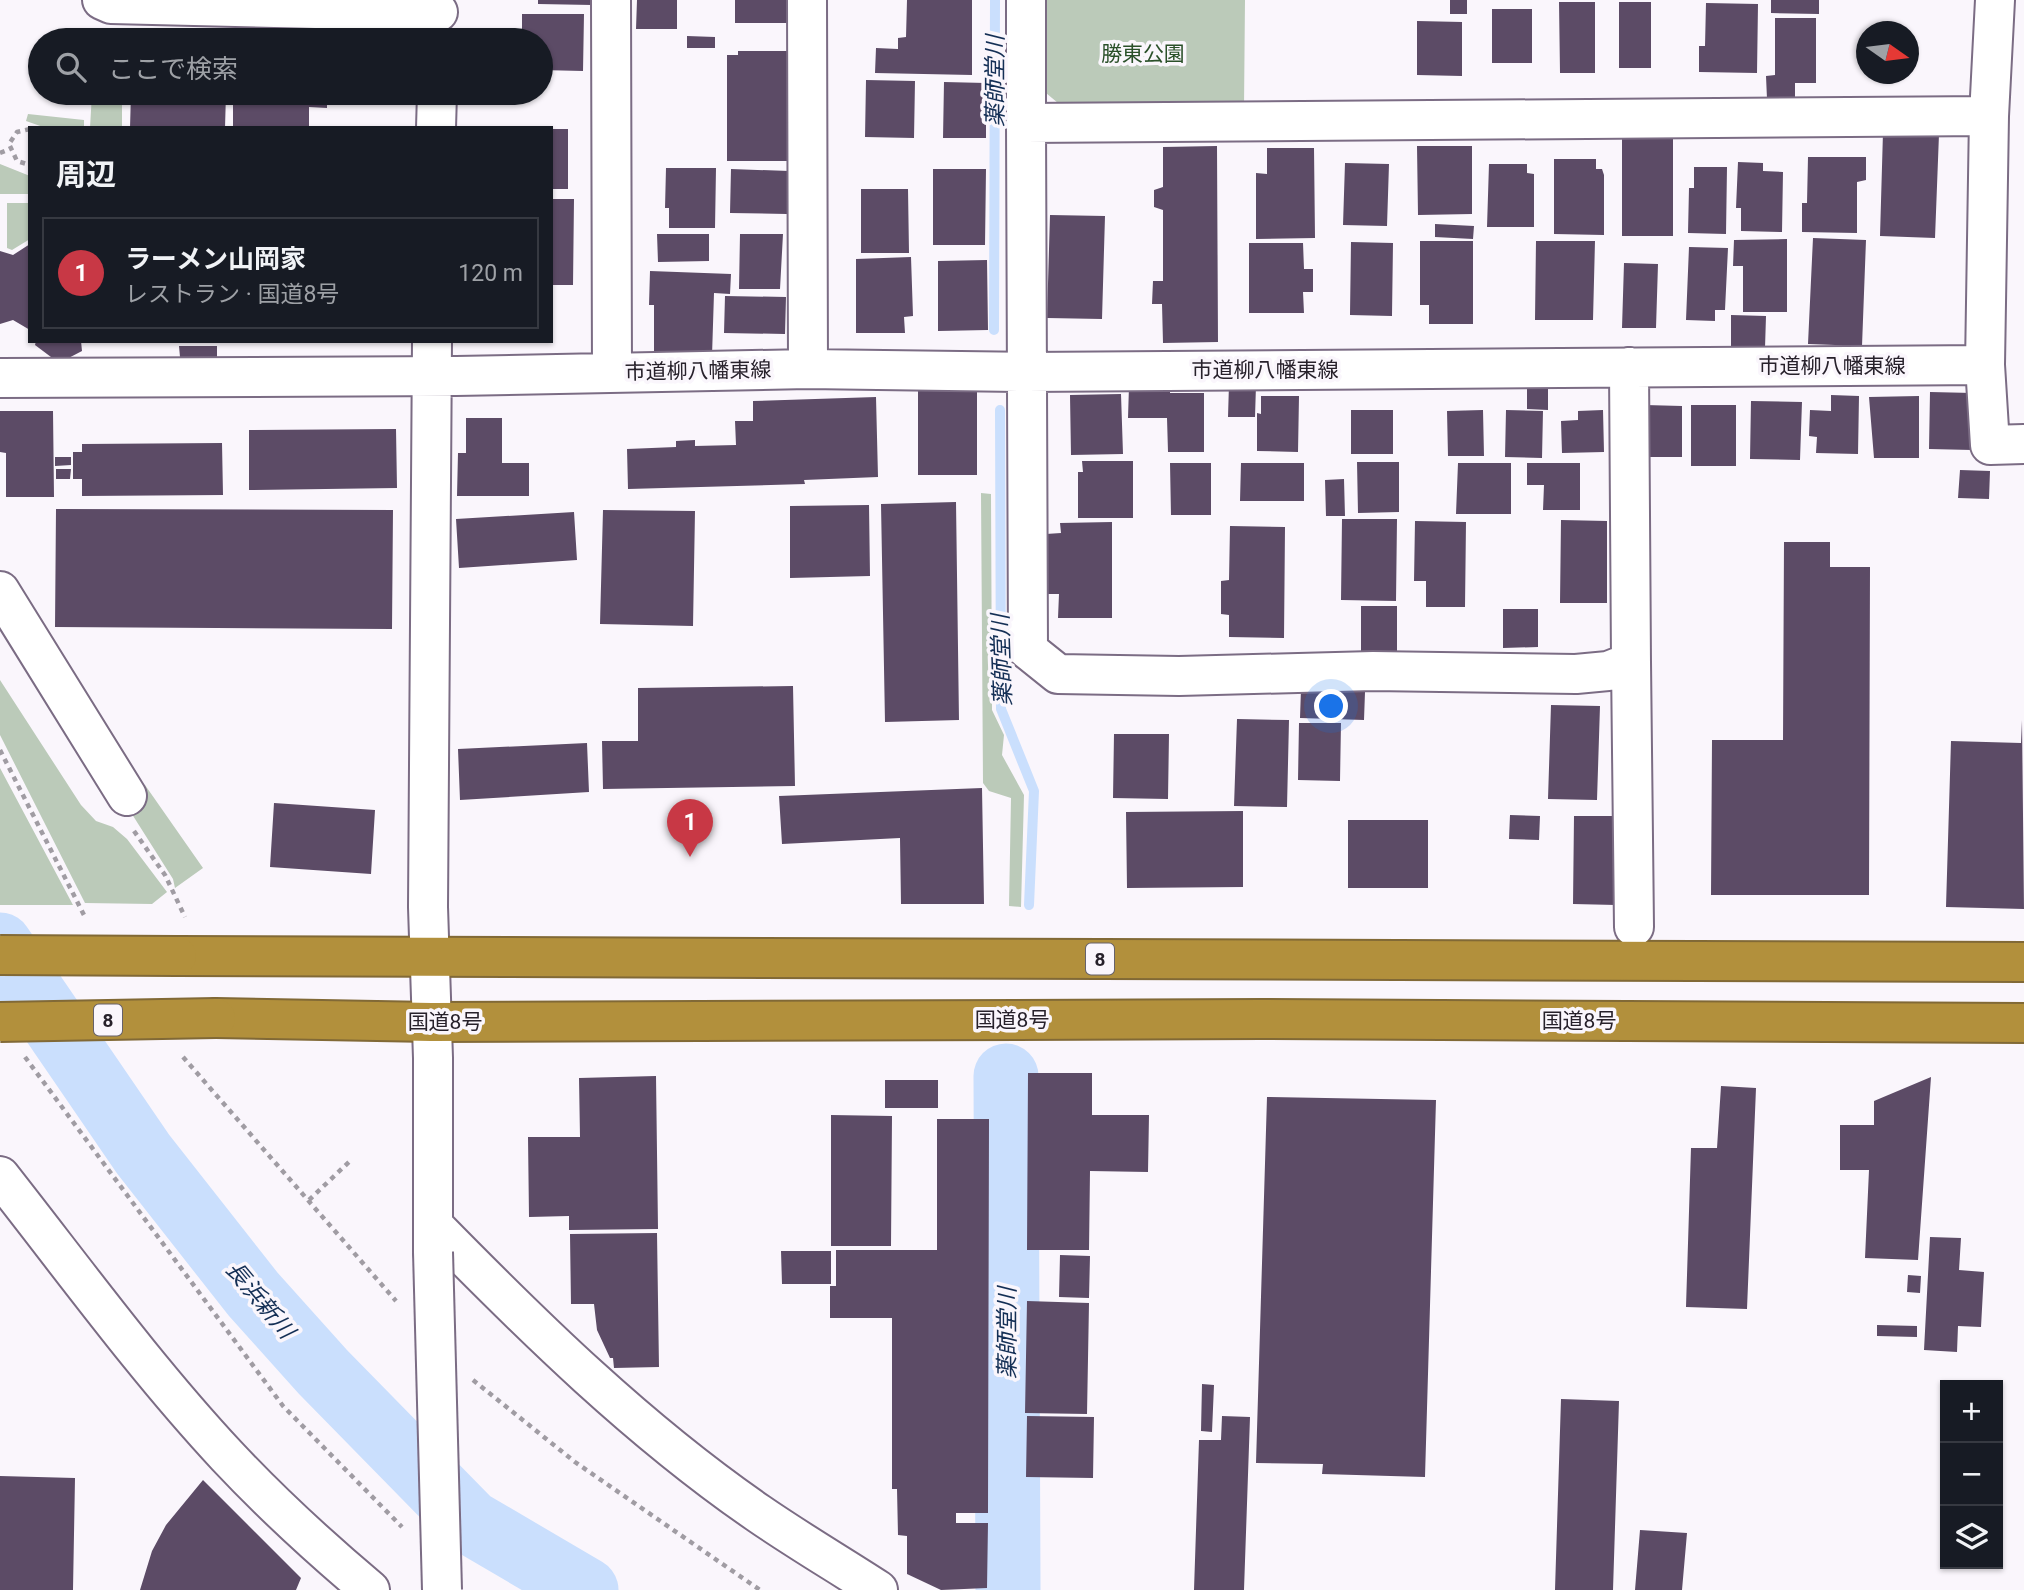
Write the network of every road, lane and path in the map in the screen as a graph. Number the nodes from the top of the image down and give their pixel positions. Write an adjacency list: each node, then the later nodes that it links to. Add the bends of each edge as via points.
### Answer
1 (103, 0): 6 (street, via 111,4)
2 (611, 0): 20 (street)
3 (807, 0): 19 (street)
4 (1026, 0): 10 (street)
5 (1995, 0): 9 (street)
6 (220, 4): 7 (street)
7 (438, 17)
8 (436, 105): 11 (street)
9 (1989, 117): 10 (street); 17 (street)
10 (1026, 123): 21 (street)
11 (436, 126)
12 (28, 130): 13 (path, via 13,136)
13 (10, 149): 14 (path); 15 (path, via 16,161)
14 (0, 153)
15 (28, 164)
16 (431, 358): 20 (street, 市道柳八幡東線); 22 (street, 市道柳八幡東線); 32 (street)
17 (1985, 365): 18 (street, 市道柳八幡東線); 23 (street, via 1990,445)
18 (1629, 367): 21 (street, 市道柳八幡東線); 25 (street)
19 (808, 369): 20 (street, 市道柳八幡東線); 21 (street, 市道柳八幡東線)
20 (612, 372)
21 (1027, 372): 25 (street, via 1028,650 1058,674 1576,674 1608,671)
22 (0, 378)
23 (2024, 444)
24 (0, 591): 27 (street)
25 (1631, 662): 29 (street)
26 (0, 750): 30 (path)
27 (127, 796): 28 (path, via 118,802)
28 (185, 917)
29 (1634, 927)
30 (91, 929)
31 (0, 954): 32 (highway, 8, bridge)
32 (429, 957): 33 (highway, 8); 34 (street)
33 (2024, 962)
34 (431, 1022): 35 (highway, 国道8号 / 8, via 1262,1019); 36 (highway, 国道8号 / 8, bridge, via 216,1018); 41 (street)
35 (2024, 1023)
36 (10, 1037): 44 (path, via 283,1406)
37 (176, 1049): 40 (path)
38 (351, 1160): 40 (path)
39 (0, 1176): 45 (street, via 169,1390 228,1457)
40 (309, 1200): 42 (path)
41 (433, 1238): 46 (street, bridge); 48 (street, via 625,1409 757,1513)
42 (406, 1311)
43 (472, 1379): 47 (path, via 586,1470)
44 (412, 1536)
45 (370, 1590)
46 (442, 1590)
47 (760, 1590)
48 (878, 1590)

